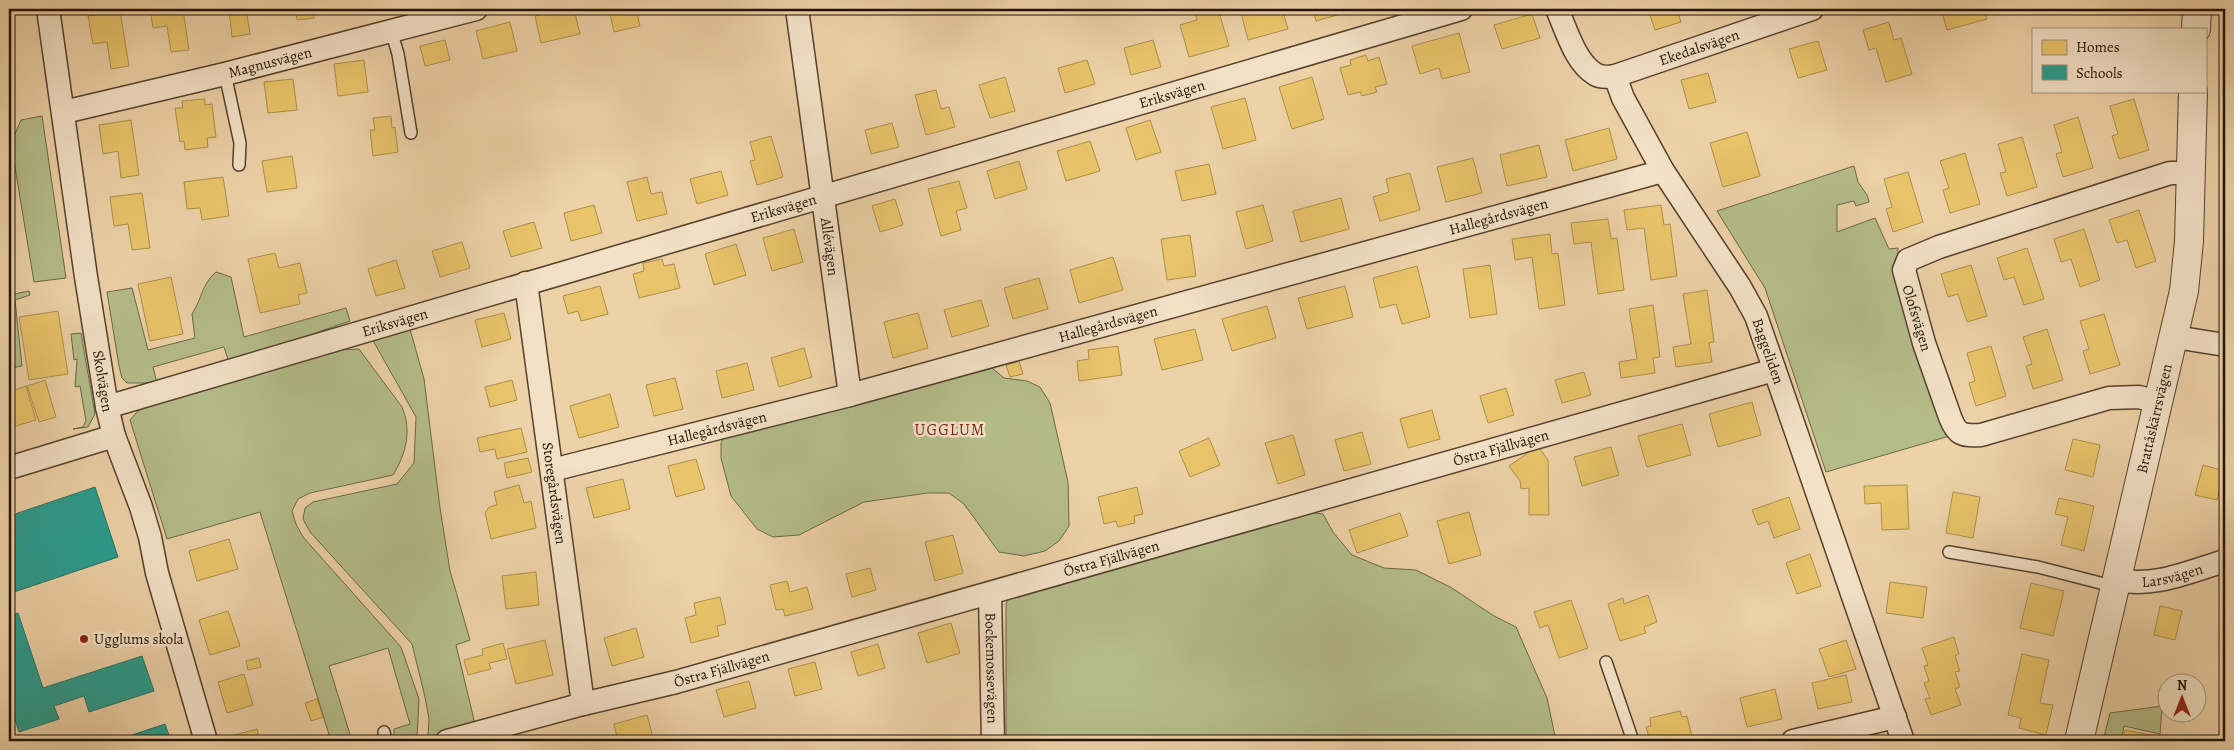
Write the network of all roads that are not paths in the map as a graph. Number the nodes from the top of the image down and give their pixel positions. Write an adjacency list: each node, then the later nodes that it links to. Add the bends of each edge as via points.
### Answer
1 (48, 9): 13 (street, Skolvägen)
2 (476, 9): 9 (street, Magnusvägen)
3 (797, 9): 18 (street, Allévägen)
4 (1461, 9): 18 (street, Eriksvägen)
5 (1557, 9): 11 (street, via 1585,65 1596,75)
6 (1812, 9): 11 (street, Ekedalsvägen)
7 (2197, 9): 8 (street)
8 (2196, 28)
9 (391, 30): 10 (street, Magnusvägen); 14 (lane)
10 (225, 74): 13 (street, Magnusvägen); 15 (lane, via 240,143)
11 (1615, 76): 16 (street, Baggeliden, via 1623,98)
12 (2193, 92): 17 (street, Brattåskärrsvägen)
13 (64, 112): 25 (street, Skolvägen)
14 (411, 133)
15 (239, 165)
16 (1663, 171): 22 (street, Baggeliden, via 1740,287 1756,316); 23 (street, Hallegårdsvägen)
17 (2191, 173): 20 (street, Brattåskärrsvägen, via 2187,268); 24 (street, Olofsvägen, via 2170,173 1940,246 1908,260 1904,270 1924,343 1950,417 1955,429 1962,434 1981,435 2109,398 2139,397)
18 (823, 196): 19 (street, Eriksvägen); 23 (street, Allévägen)
19 (526, 283): 25 (street, Eriksvägen); 28 (street, Storegårdsvägen)
20 (2175, 336): 21 (street); 24 (street, Brattåskärrsvägen)
21 (2225, 345)
22 (1774, 370): 32 (street, Östra Fjällvägen, via 1103,559); 35 (street, Baggeliden)
23 (850, 395): 28 (street, Hallegårdsvägen)
24 (2158, 402): 31 (street, Brattåskärrsvägen)
25 (107, 407): 26 (street, Skolvägen)
26 (114, 436): 27 (street); 36 (street, Skolvägen, via 141,507)
27 (9, 468)
28 (552, 470): 34 (street, Storegårdsvägen)
29 (1949, 552): 31 (lane)
30 (2225, 561): 31 (street, Larsvägen, via 2155,582)
31 (2117, 584): 42 (street, Brattåskärrsvägen)
32 (990, 594): 34 (street, Östra Fjällvägen, via 676,682); 38 (street, Bockemossevägen)
33 (1606, 662): 39 (lane)
34 (583, 704): 37 (street, Östra Fjällvägen)
35 (1895, 717): 40 (street); 41 (street, Baggeliden)
36 (206, 741)
37 (448, 741)
38 (993, 741)
39 (1633, 741)
40 (1792, 741)
41 (1903, 741)
42 (2080, 741)

